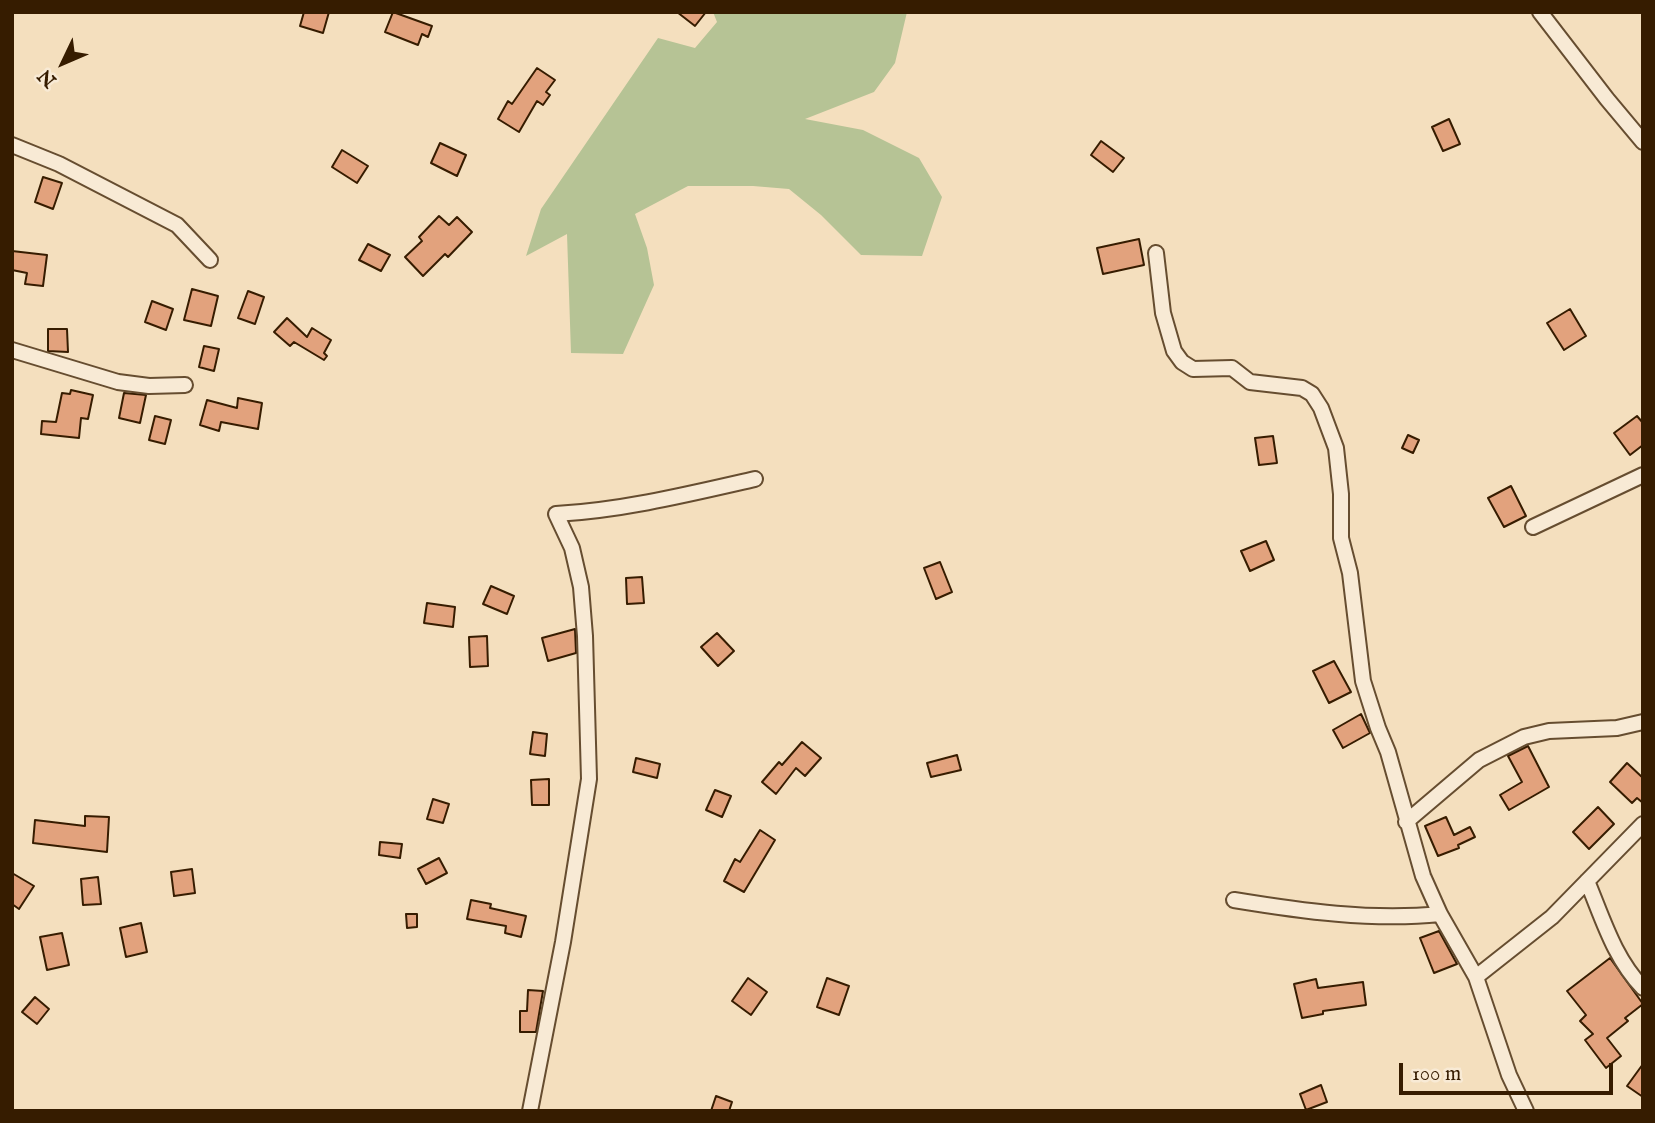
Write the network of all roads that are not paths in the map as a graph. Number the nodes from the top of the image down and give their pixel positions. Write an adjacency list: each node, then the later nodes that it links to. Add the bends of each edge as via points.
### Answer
1 (1540, 12): 2 (street)
2 (1643, 142)
3 (12, 145): 5 (street, via 177,225)
4 (1156, 253): 12 (street, via 1163,313 1182,362 1193,369 1232,368 1250,382 1302,388 1321,408 1336,448 1341,538 1350,573 1363,681)
5 (210, 260)
6 (12, 350): 7 (street, via 118,382)
7 (185, 385)
8 (1643, 475): 10 (street)
9 (754, 479): 19 (street, via 632,506 556,514 572,548 581,587 589,779)
10 (1533, 527)
11 (1643, 722): 12 (street, via 1524,737 1479,760)
12 (1406, 822): 16 (street)
13 (1643, 824): 14 (street)
14 (1587, 881): 17 (street, via 1552,917); 18 (street, via 1618,956)
15 (1234, 900): 16 (street, via 1306,912)
16 (1440, 914): 17 (street)
17 (1476, 977): 20 (street)
18 (1643, 988)
19 (530, 1111)
20 (1526, 1111)

